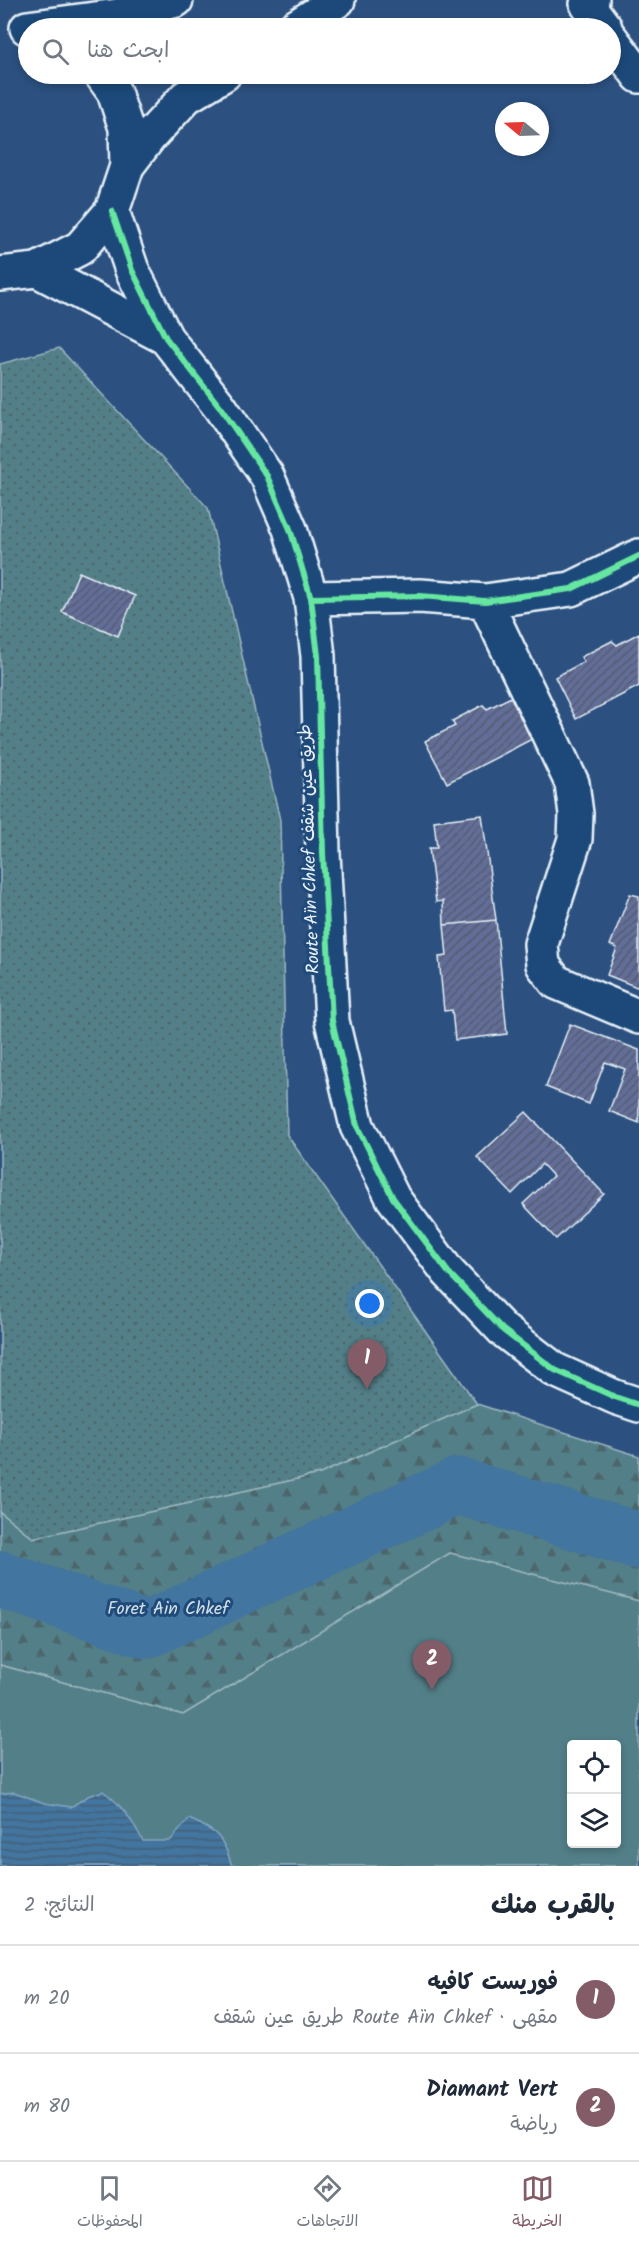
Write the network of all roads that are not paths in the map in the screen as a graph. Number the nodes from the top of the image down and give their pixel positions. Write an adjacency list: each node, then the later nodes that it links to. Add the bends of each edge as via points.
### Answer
1 (176, 0): 4 (main road)
2 (338, 0): 5 (main road)
3 (592, 0): 6 (main road, via 587,4)
4 (101, 18)
5 (310, 18)
6 (597, 18)
7 (621, 52): 8 (main road)
8 (639, 76)
9 (108, 84): 11 (main road, via 126,128)
10 (207, 84): 11 (main road, via 186,97)
11 (127, 166): 12 (main road)
12 (112, 211): 13 (main road, via 80,248); 14 (main road, Route Aïn Chkef طريق عين شقف, via 132,270)
13 (11, 274): 14 (main road, Route Aïn Chkef طريق عين شقف)
14 (166, 338): 16 (main road, Route Aïn Chkef طريق عين شقف, via 267,476 290,529)
15 (639, 556): 17 (main road, via 571,589)
16 (310, 598): 17 (main road, via 420,596); 19 (main road, Route Aïn Chkef طريق عين شقف, via 318,656 332,1021 357,1126 393,1198 448,1272 503,1330 555,1370)
17 (485, 601): 18 (main road, via 572,783 574,840 541,944 543,965 556,982)
18 (639, 1017)
19 (639, 1405)

